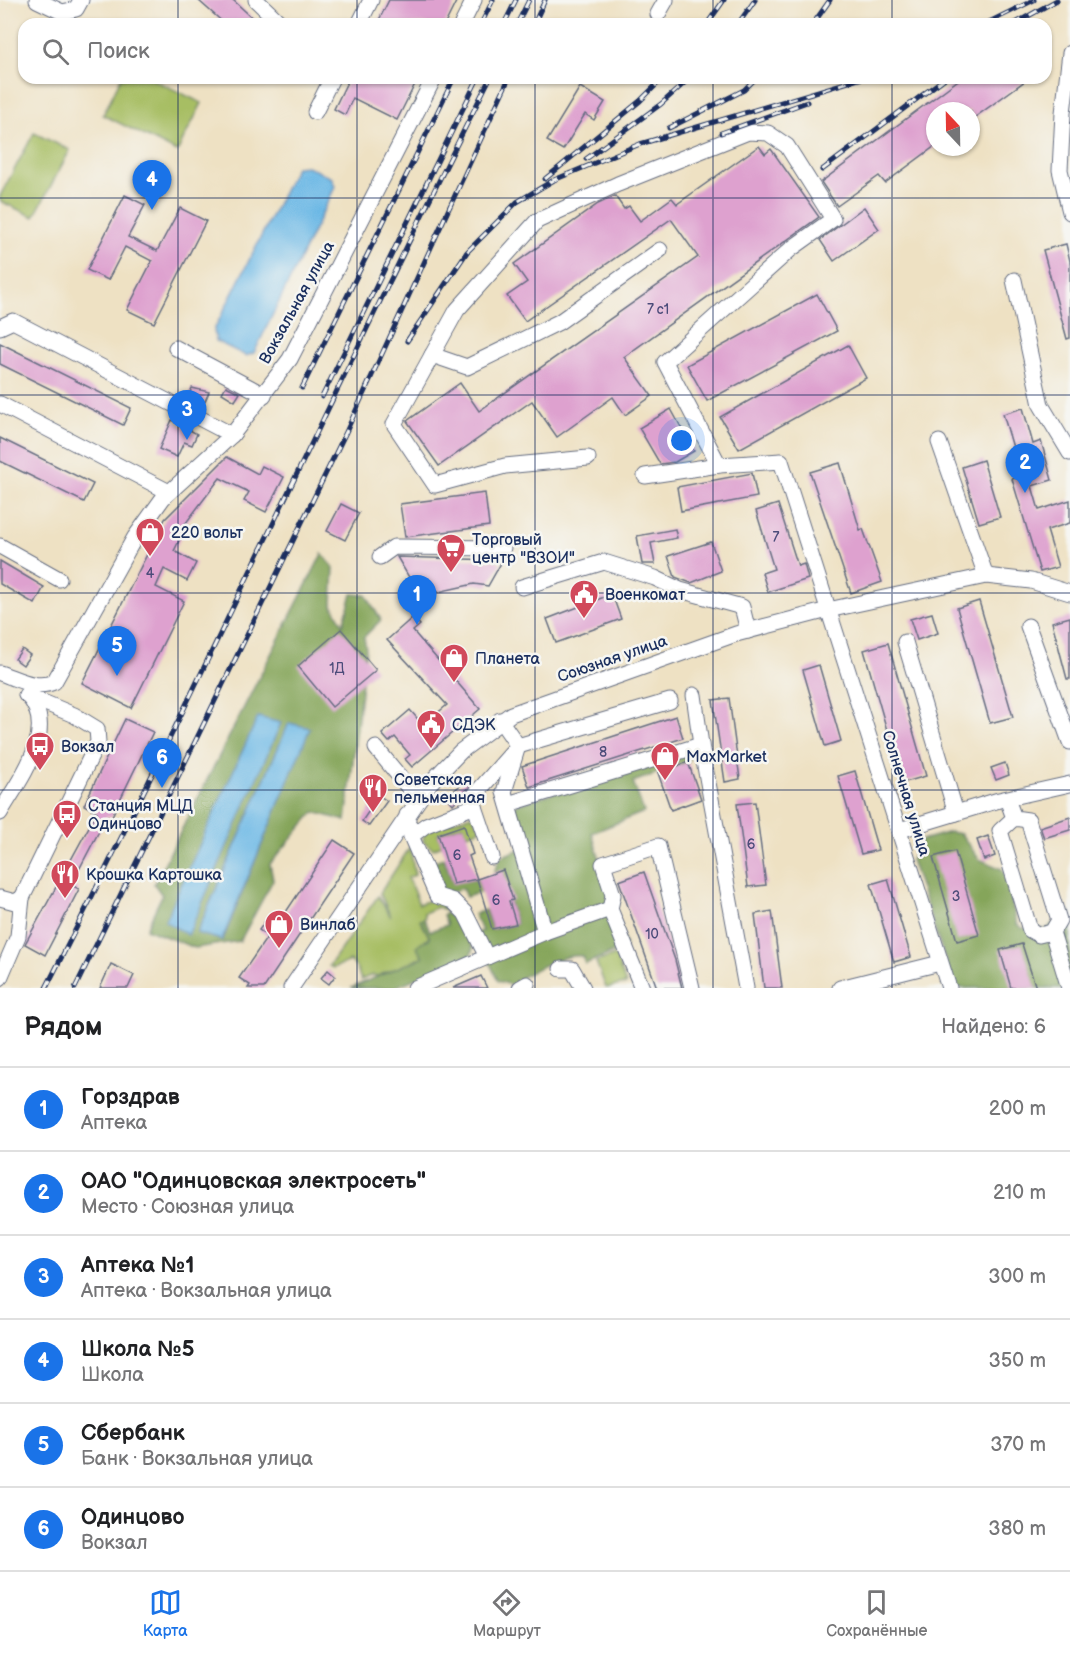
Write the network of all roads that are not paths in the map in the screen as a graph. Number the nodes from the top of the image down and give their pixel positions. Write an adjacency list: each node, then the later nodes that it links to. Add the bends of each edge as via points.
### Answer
1 (37, 0): 2 (street, via 62,12 76,9)
2 (81, 0)
3 (256, 0): 8 (street)
4 (371, 0): 9 (street)
5 (474, 0): 10 (street)
6 (666, 0): 7 (street)
7 (658, 14)
8 (275, 18)
9 (362, 18)
10 (465, 18)
11 (1070, 53): 15 (street, via 1060,170)
12 (329, 84): 14 (street)
13 (431, 84): 21 (street, Вокзальная улица, via 290,359)
14 (315, 112)
15 (1070, 212)
16 (660, 249): 20 (street, via 559,321 467,367)
17 (1014, 280): 25 (street, via 1041,405)
18 (0, 327): 23 (street, via 13,321)
19 (176, 348): 21 (street)
20 (432, 356): 26 (street, via 394,424 435,485 505,466); 27 (street, via 457,310 537,221 748,132 768,133 787,146 833,219 791,249 665,363)
21 (264, 395): 23 (street, Вокзальная улица)
22 (0, 404): 29 (street)
23 (232, 435): 29 (street, Вокзальная улица)
24 (939, 442): 33 (street)
25 (1070, 453)
26 (588, 458)
27 (718, 465): 28 (street); 37 (street, Солнечная улица, via 781,461)
28 (645, 476)
29 (169, 492): 42 (street, Вокзальная улица, via 135,537 54,682)
30 (0, 546): 34 (street)
31 (503, 548): 32 (street, via 394,547)
32 (380, 558)
33 (986, 576): 36 (street, Союзная улица, via 1031,580); 37 (street, Союзная улица)
34 (59, 579)
35 (522, 586): 39 (street, via 604,562 680,590 742,607)
36 (1070, 593)
37 (828, 610): 39 (street, Союзная улица); 61 (street, Солнечная улица)
38 (1028, 626): 48 (street)
39 (748, 631): 47 (street, Союзная улица)
40 (905, 642): 58 (street)
41 (0, 674): 42 (street)
42 (29, 690): 45 (street); 46 (street)
43 (694, 695): 49 (street)
44 (670, 701): 50 (street)
45 (57, 708): 46 (street); 65 (street, via 98,729 98,742)
46 (41, 717): 57 (street, via 34,754)
47 (500, 720): 50 (street); 53 (street, Союзная улица, via 443,767)
48 (1070, 742)
49 (701, 745): 55 (street); 78 (street)
50 (518, 746): 55 (street, via 504,792); 56 (street, via 472,798)
51 (376, 748): 53 (street)
52 (1070, 784): 54 (street)
53 (418, 799): 59 (street, Союзная улица)
54 (1007, 799): 58 (street); 60 (street)
55 (508, 804): 67 (street)
56 (474, 806): 62 (street, via 426,825); 63 (street)
57 (0, 813)
58 (956, 813): 61 (street)
59 (407, 815): 62 (street); 73 (street, Союзная улица)
60 (1014, 818): 68 (street, via 1028,820 1059,920); 68 (street, via 1000,831 1030,930 1039,935)
61 (900, 830): 70 (street, Солнечная улица)
62 (411, 836): 69 (street, via 437,896 453,901 465,913)
63 (492, 857)
64 (0, 898): 65 (street, via 15,902)
65 (22, 898): 72 (street, via 18,936)
66 (610, 909): 67 (street); 76 (street); 77 (street, via 613,895 603,864 658,846)
67 (545, 932): 69 (street)
68 (1052, 932): 81 (street)
69 (487, 957): 74 (street)
70 (940, 963): 79 (street); 80 (street, Солнечная улица)
71 (561, 969): 75 (street, via 572,969)
72 (0, 978)
73 (291, 988)
74 (415, 988)
75 (583, 988)
76 (642, 988)
77 (692, 988)
78 (746, 988)
79 (840, 988)
80 (948, 988)
81 (1069, 988)

